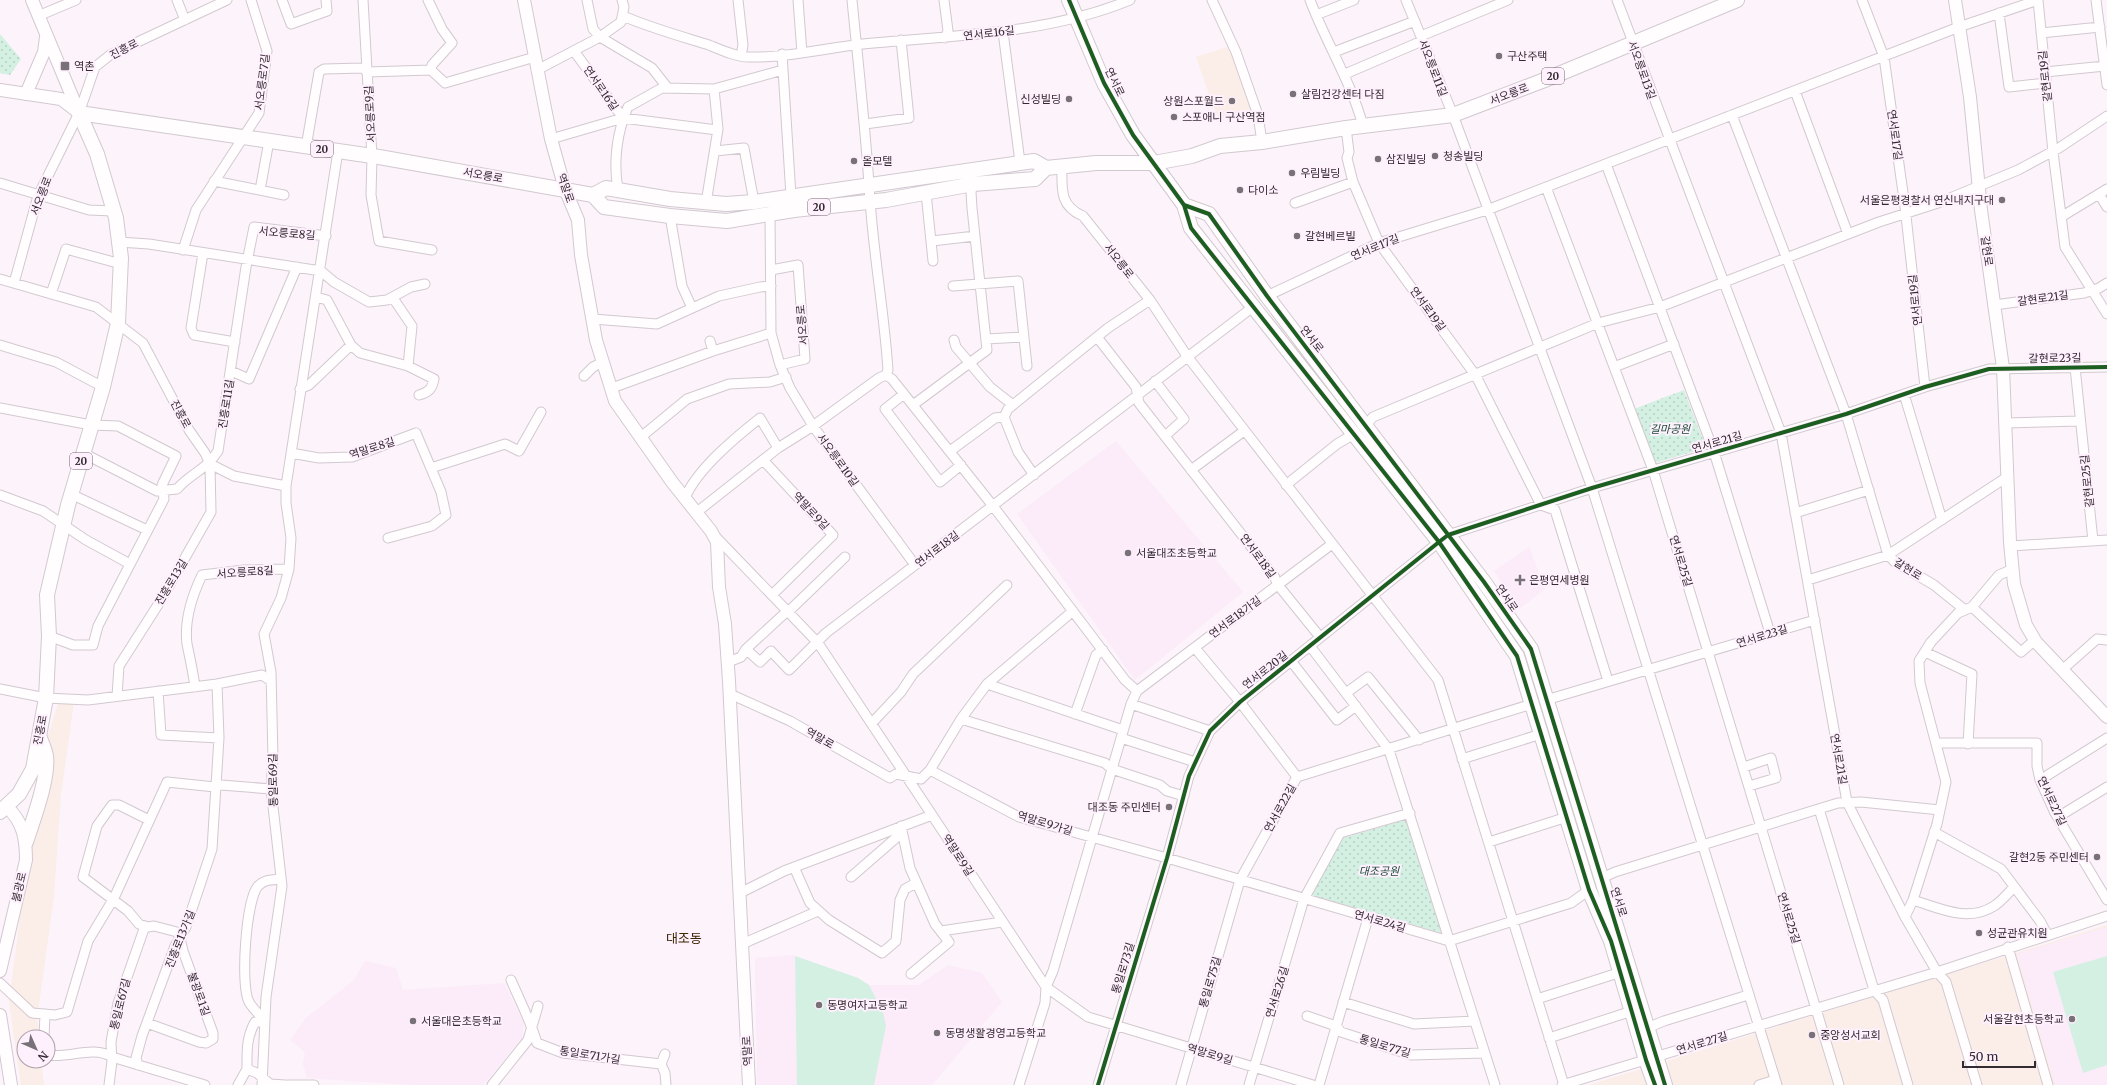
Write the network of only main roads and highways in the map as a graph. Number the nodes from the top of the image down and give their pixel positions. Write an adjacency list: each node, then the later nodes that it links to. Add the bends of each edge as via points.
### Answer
1 (524, 0): 12 (main road, 역말로, via 551,139)
2 (1069, 0): 10 (main road, 연서로, via 1104,83 1133,135)
3 (1737, 0): 10 (main road, 서오릉로 / 20, via 1453,115 1220,146 1192,156)
4 (1955, 0): 16 (main road, 갈현로, via 1970,97 2003,368 2014,584 2026,625 2035,640)
5 (31, 1): 6 (main road, 진흥로)
6 (46, 37): 8 (main road, via 44,52); 9 (main road, 진흥로)
7 (0, 91): 8 (main road, 서오릉로)
8 (26, 94): 9 (main road, 서오릉로, via 61,99)
9 (79, 113): 12 (main road, 서오릉로 / 20, via 372,156); 17 (main road, 진흥로 / 20, via 97,154 119,242 121,264 118,323 103,388 71,494 47,595 49,636 46,698)
10 (1154, 163): 11 (main road, 서오릉로 / 20, via 1096,163); 14 (main road, 연서로)
11 (1046, 168): 13 (main road, 서오릉로 / 20, via 1034,161 1020,162 754,202 706,203 606,188); 13 (main road, 서오릉로 / 20, via 1035,179 973,184 871,202 727,221 604,207)
12 (565, 189): 13 (main road, 서오릉로 / 20); 24 (main road, 역말로, via 578,220 581,255 596,340 615,401 717,542 730,694)
13 (594, 195)
14 (1184, 205): 15 (main road, 연서로, via 1191,228 1354,434); 15 (main road, 연서로, via 1209,214 1267,296 1366,425)
15 (1444, 538): 22 (main road, 연서로, via 1517,656 1589,890 1611,941 1632,1011); 22 (main road, 연서로, via 1484,582 1531,649 1647,1028)
16 (2107, 717)
17 (40, 736): 18 (main road, 진흥로 / 20, via 33,769 19,794); 19 (main road, via 46,761 40,799)
18 (2, 807): 19 (main road, 불광로, via 15,815 21,824)
19 (26, 842): 20 (main road, 불광로, via 26,860)
20 (0, 971)
21 (0, 1015): 23 (main road)
22 (1651, 1059): 25 (main road, 연서로); 26 (main road, 연서로)
23 (11, 1085)
24 (749, 1085)
25 (1655, 1085)
26 (1665, 1085)

